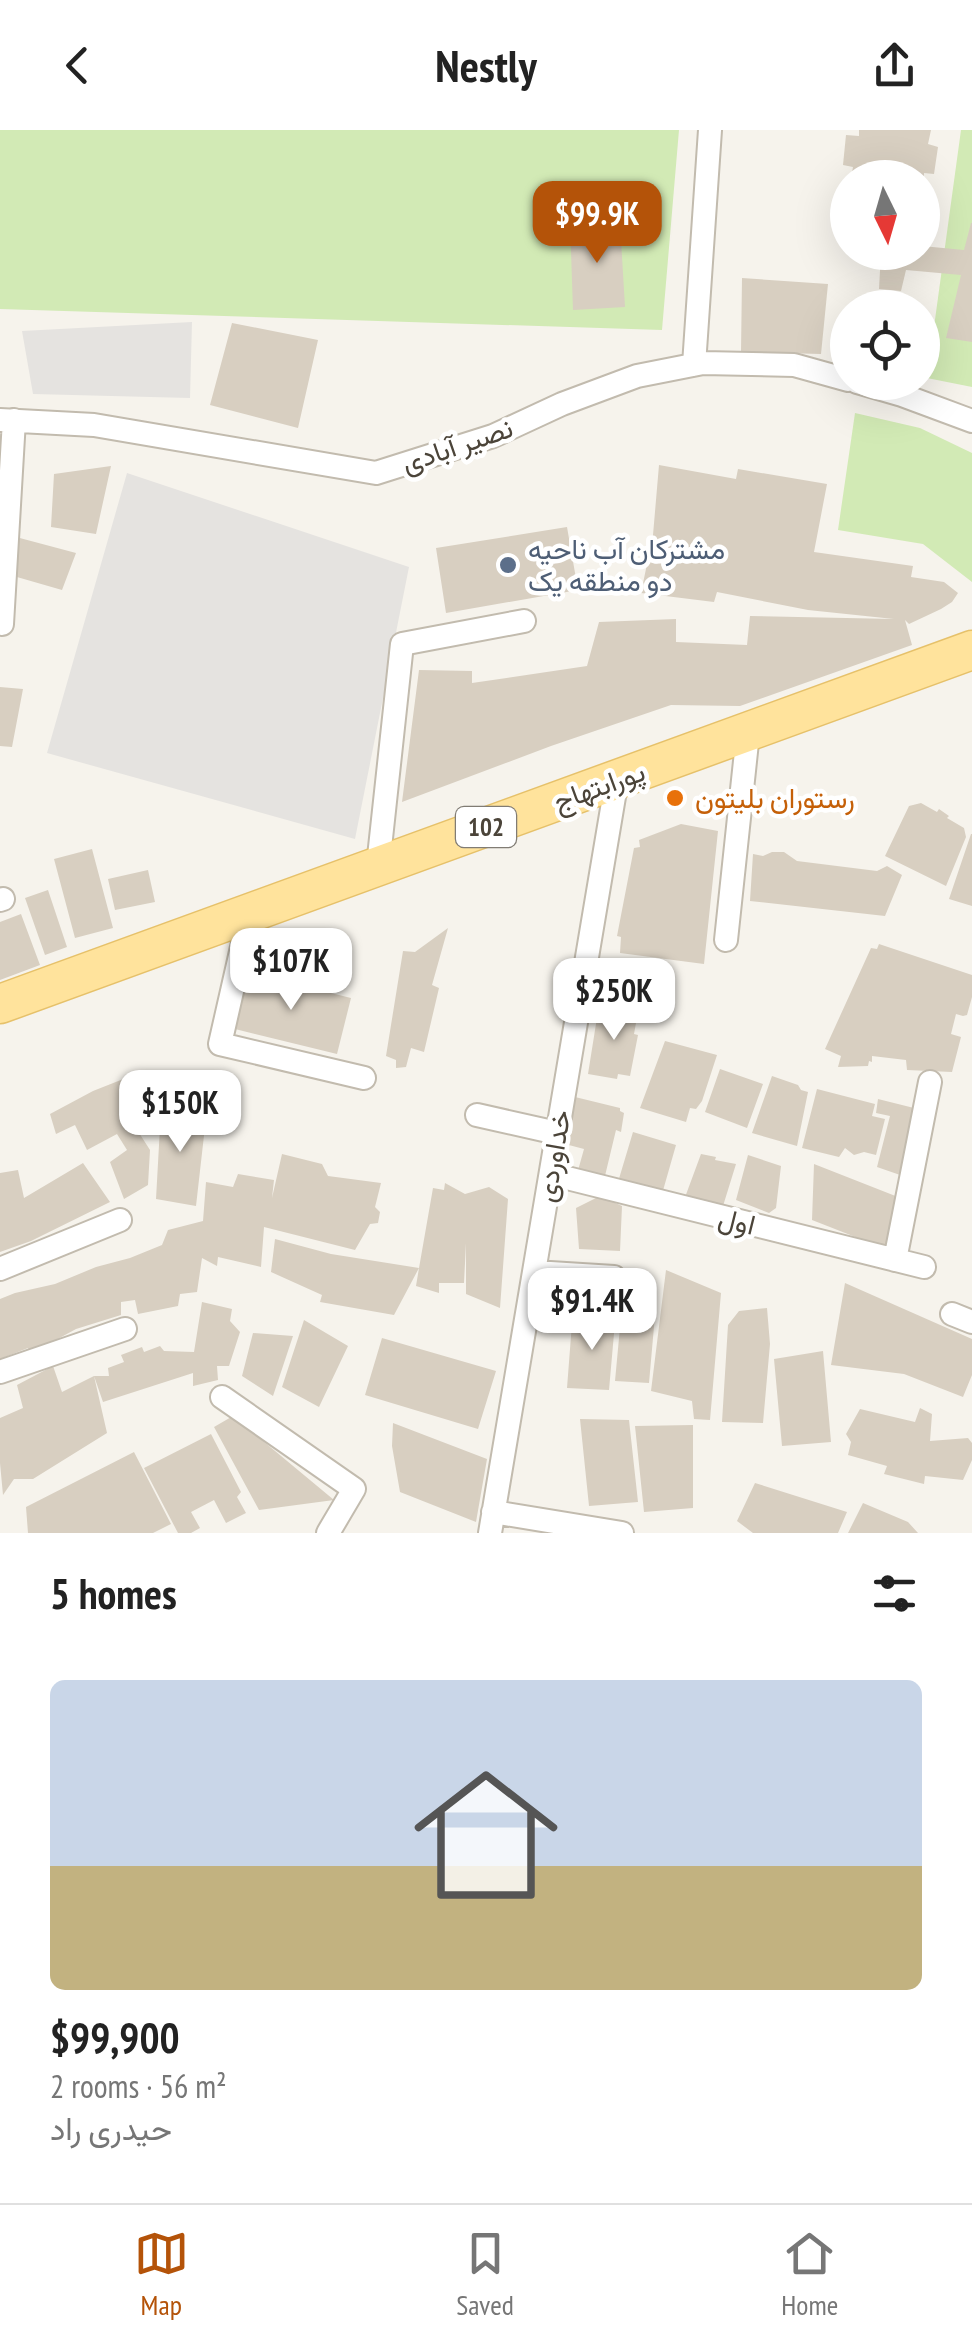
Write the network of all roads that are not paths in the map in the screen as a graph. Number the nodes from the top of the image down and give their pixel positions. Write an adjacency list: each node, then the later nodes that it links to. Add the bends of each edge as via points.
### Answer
1 (710, 130): 2 (street)
2 (694, 365): 3 (street, نصیر آبادی, via 794,365); 5 (street, نصیر آبادی, via 637,376 493,436 376,473 94,425)
3 (830, 375)
4 (915, 400): 6 (street)
5 (7, 420): 8 (street)
6 (972, 421)
7 (524, 621): 12 (street, via 402,644)
8 (2, 624)
9 (972, 650): 10 (main road, پورابتهاج / 102)
10 (748, 733): 11 (main road, پورابتهاج / 102); 14 (street)
11 (617, 779): 12 (main road, پورابتهاج / 102); 19 (street, خداوردی)
12 (378, 866): 13 (main road, پورابتهاج / 102)
13 (250, 912): 15 (main road, پورابتهاج / 102); 16 (street, via 220,1044)
14 (726, 940)
15 (0, 1004)
16 (364, 1078)
17 (930, 1082): 22 (street)
18 (476, 1116): 19 (street)
19 (558, 1133): 20 (street, خداوردی)
20 (550, 1174): 22 (street, اول); 25 (street, خداوردی)
21 (120, 1220): 24 (street)
22 (895, 1260): 23 (street, اول)
23 (924, 1267)
24 (0, 1269)
25 (534, 1272): 26 (street); 30 (street, خداوردی)
26 (614, 1277)
27 (125, 1329): 28 (street)
28 (0, 1372)
29 (222, 1397): 32 (street, via 354,1489)
30 (492, 1523): 31 (street)
31 (554, 1528): 33 (street)
32 (328, 1533)
33 (622, 1533)

